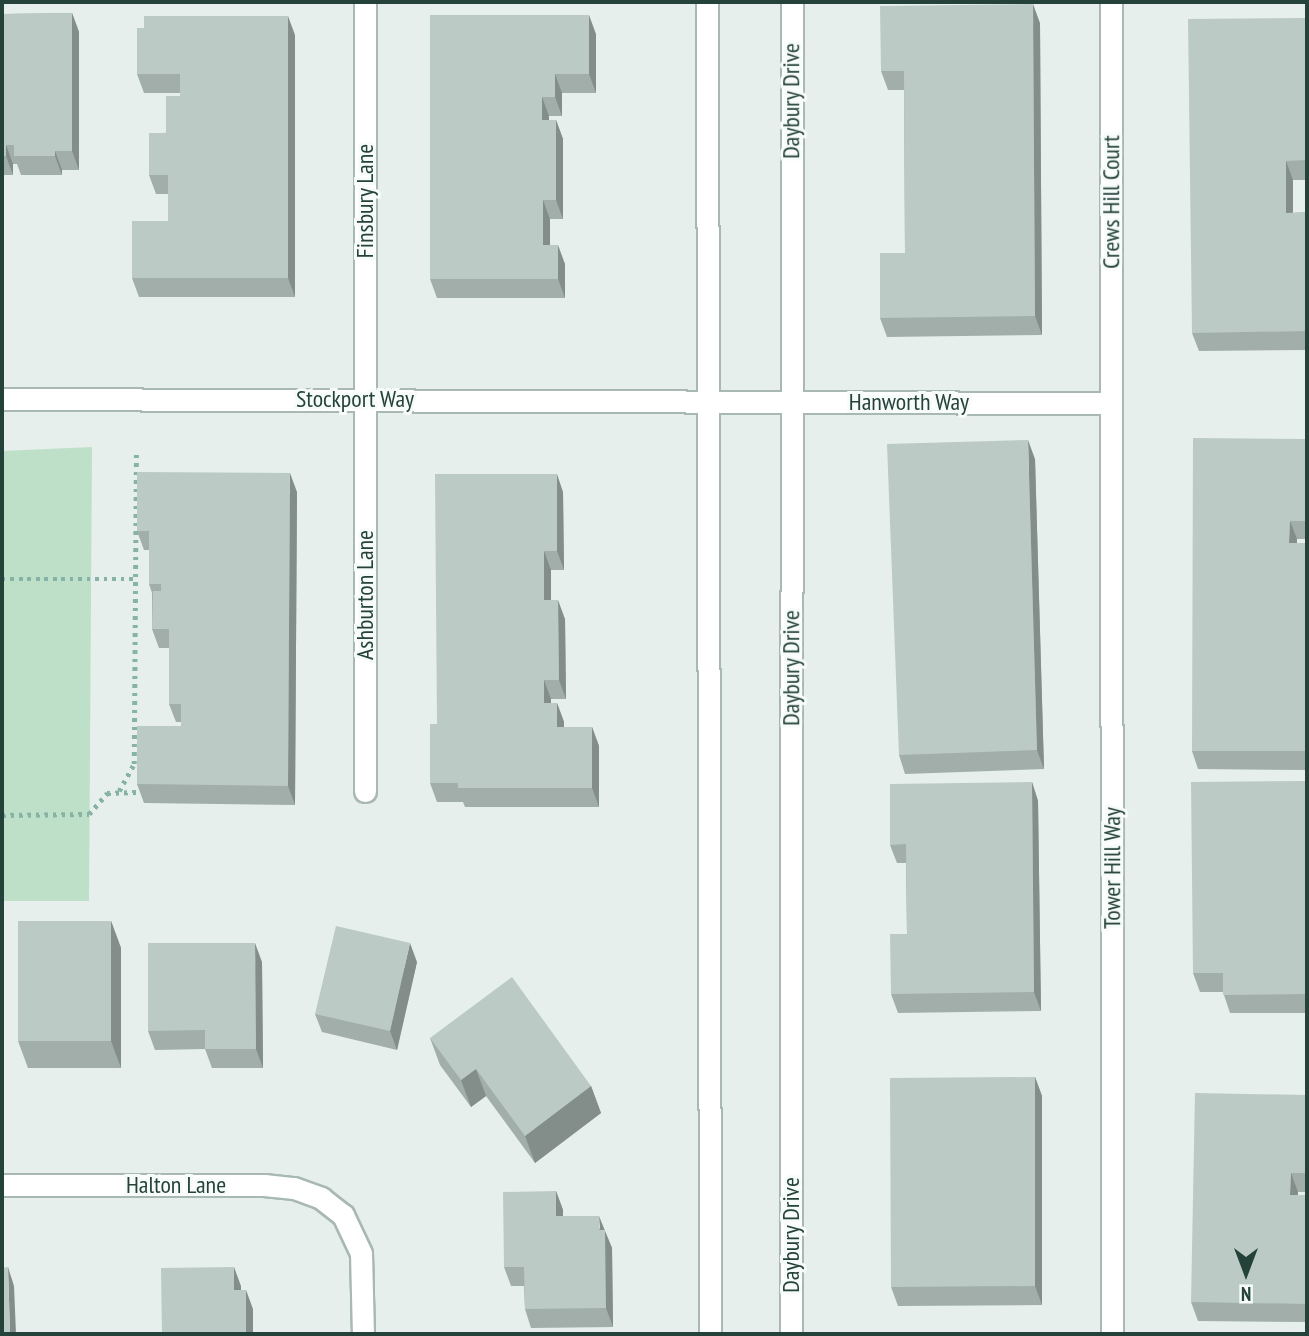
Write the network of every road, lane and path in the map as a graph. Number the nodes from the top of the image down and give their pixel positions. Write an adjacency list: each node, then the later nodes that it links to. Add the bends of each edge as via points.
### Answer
1 (365, 2): 6 (street, Finsbury Lane)
2 (707, 2): 7 (street)
3 (792, 2): 8 (street, Daybury Drive)
4 (1111, 2): 9 (street, Crews Hill Court)
5 (2, 399): 6 (street, Stockport Way)
6 (365, 399): 7 (street, Stockport Way); 14 (street, Ashburton Lane)
7 (708, 400): 8 (street, Hanworth Way); 19 (street)
8 (792, 401): 9 (street, Hanworth Way); 20 (street, Daybury Drive)
9 (1111, 402): 21 (street, Tower Hill Way)
10 (136, 454): 12 (path)
11 (2, 579): 12 (path)
12 (135, 579): 13 (path, via 134,764)
13 (119, 791): 15 (path); 16 (path, via 107,793 89,814)
14 (365, 791)
15 (144, 792)
16 (2, 816)
17 (2, 1185): 18 (street, Halton Lane, via 264,1185 294,1188 321,1198 343,1215 361,1253)
18 (363, 1334)
19 (710, 1334)
20 (790, 1334)
21 (1112, 1334)

